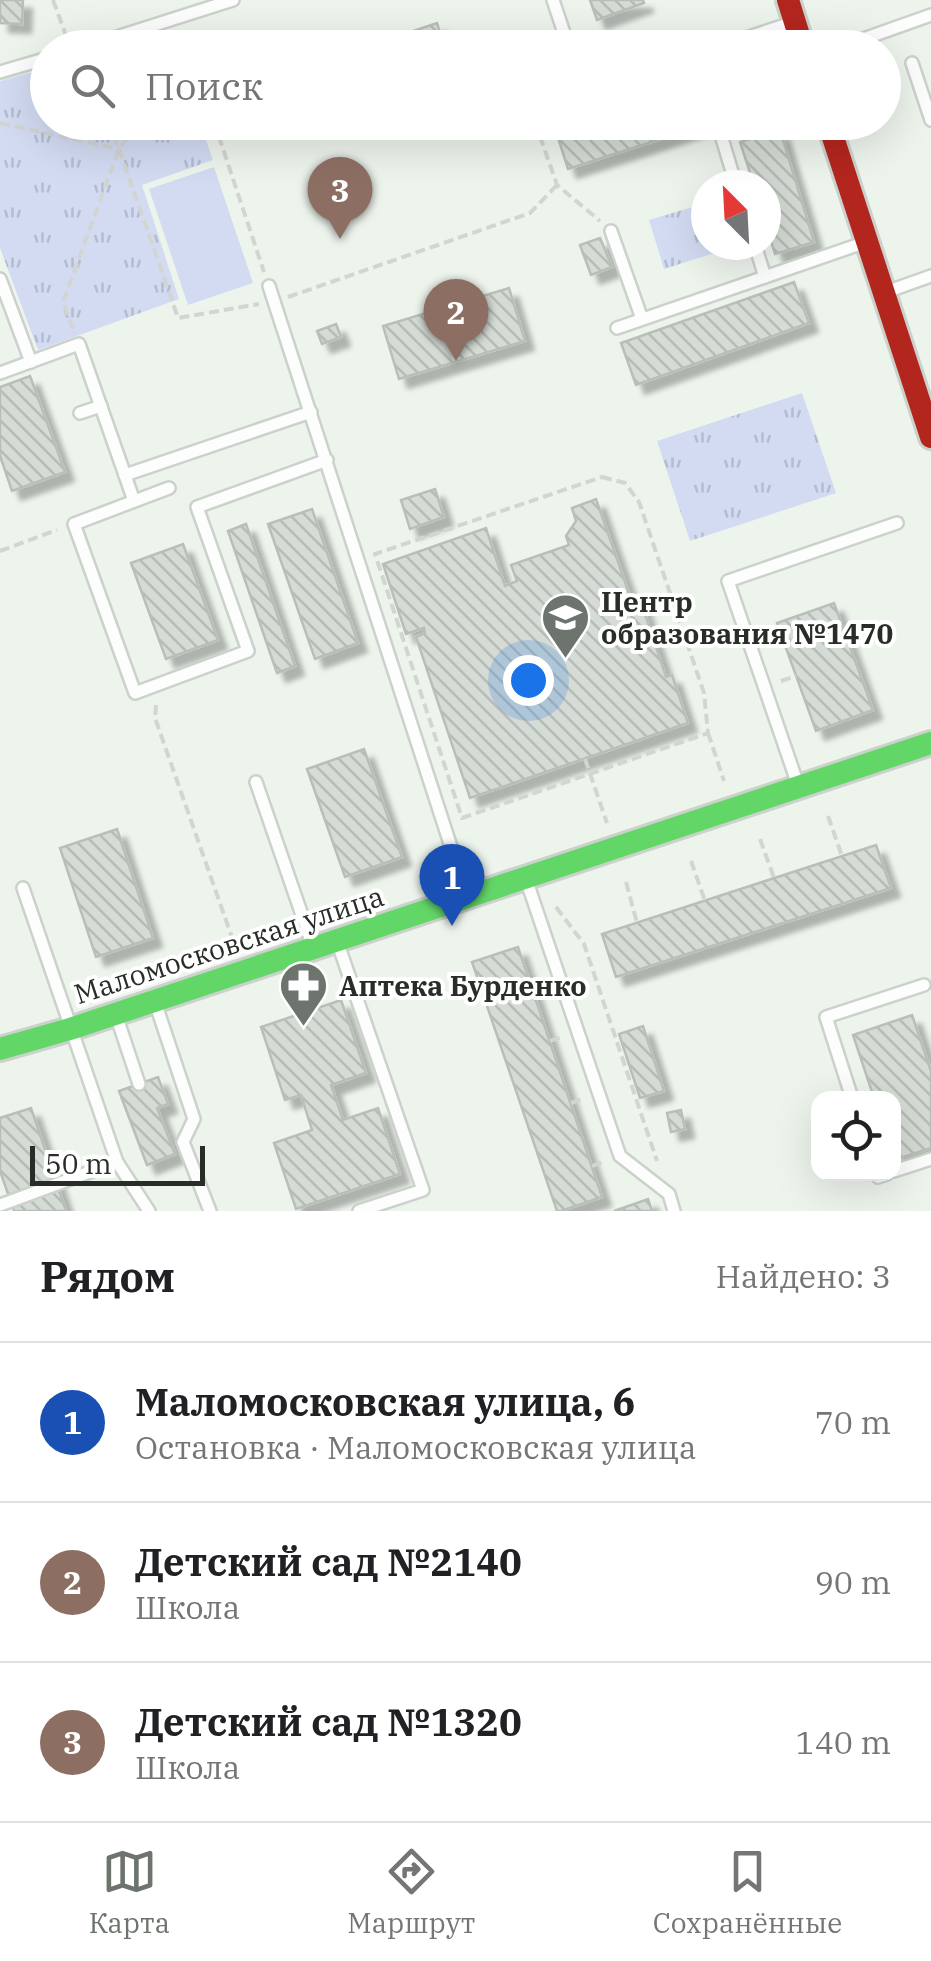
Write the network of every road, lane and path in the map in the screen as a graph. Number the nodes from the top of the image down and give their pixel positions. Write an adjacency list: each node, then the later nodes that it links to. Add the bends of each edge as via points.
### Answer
1 (53, 0): 6 (path)
2 (233, 0): 7 (lane)
3 (553, 0): 8 (lane)
4 (792, 11): 9 (lane)
5 (931, 15): 10 (lane)
6 (64, 30)
7 (139, 30)
8 (564, 30)
9 (753, 30)
10 (889, 30)
11 (30, 63): 13 (lane)
12 (912, 63): 14 (lane)
13 (0, 72)
14 (931, 120)
15 (0, 123): 16 (path)
16 (30, 130)
17 (78, 140): 24 (path)
18 (115, 140): 24 (path)
19 (126, 140): 24 (path)
20 (220, 140): 33 (path)
21 (541, 140): 26 (path)
22 (722, 140): 25 (lane)
23 (834, 140): 28 (street)
24 (119, 149): 35 (path, via 178,318); 38 (path, via 63,302)
25 (732, 170)
26 (557, 185): 27 (path); 35 (path, via 530,213)
27 (611, 231): 36 (lane)
28 (866, 242): 31 (lane); 34 (street)
29 (760, 260): 31 (lane)
30 (931, 276): 34 (lane)
31 (765, 277): 36 (lane)
32 (0, 279): 39 (lane)
33 (269, 286): 35 (lane)
34 (882, 293): 44 (street)
35 (274, 302): 42 (lane)
36 (642, 319): 37 (lane)
37 (617, 328)
38 (78, 344): 39 (lane); 41 (lane)
39 (31, 362): 40 (lane)
40 (0, 372)
41 (100, 406): 43 (lane); 46 (lane)
42 (311, 412): 45 (lane); 46 (lane)
43 (80, 414)
44 (931, 437)
45 (327, 460): 52 (lane, via 196,507 248,651); 69 (lane)
46 (125, 474): 48 (lane)
47 (169, 488): 48 (lane)
48 (134, 501): 50 (lane)
49 (897, 523): 58 (lane, via 728,581)
50 (74, 524): 51 (path); 52 (lane, via 135,693)
51 (0, 550)
52 (159, 684): 74 (path, via 155,718)
53 (708, 733): 56 (path); 56 (path, via 704,693 639,502 624,483 590,479 376,554 462,818); 59 (path)
54 (931, 742): 58 (street, Маломосковская улица)
55 (585, 758): 56 (path)
56 (590, 774): 61 (path)
57 (256, 782): 75 (lane)
58 (798, 786): 59 (street, Маломосковская улица)
59 (733, 808): 65 (street, Маломосковская улица)
60 (828, 816): 63 (path)
61 (607, 823)
62 (760, 839): 66 (path)
63 (842, 856)
64 (691, 861): 70 (path)
65 (525, 878): 69 (street, Маломосковская улица); 86 (lane, via 620,1156)
66 (774, 878)
67 (626, 882): 72 (path)
68 (23, 888): 79 (lane)
69 (468, 897): 73 (street, Маломосковская улица)
70 (705, 901)
71 (555, 905): 86 (path, via 584,944)
72 (636, 923)
73 (337, 940): 75 (street, Маломосковская улица); 90 (lane, via 423,1190)
74 (234, 946)
75 (313, 948): 77 (street, Маломосковская улица)
76 (924, 985): 82 (lane, via 826,1016)
77 (154, 1001): 78 (street, Маломосковская улица); 89 (lane, via 194,1119 183,1142)
78 (116, 1014): 79 (street, Маломосковская улица); 81 (lane)
79 (70, 1029): 80 (street, Маломосковская улица); 84 (lane)
80 (0, 1049)
81 (139, 1084)
82 (850, 1091)
83 (931, 1159): 85 (lane)
84 (117, 1162): 87 (lane); 88 (lane)
85 (901, 1169)
86 (669, 1194): 91 (lane)
87 (0, 1205)
88 (149, 1211)
89 (210, 1211)
90 (359, 1211)
91 (674, 1211)

